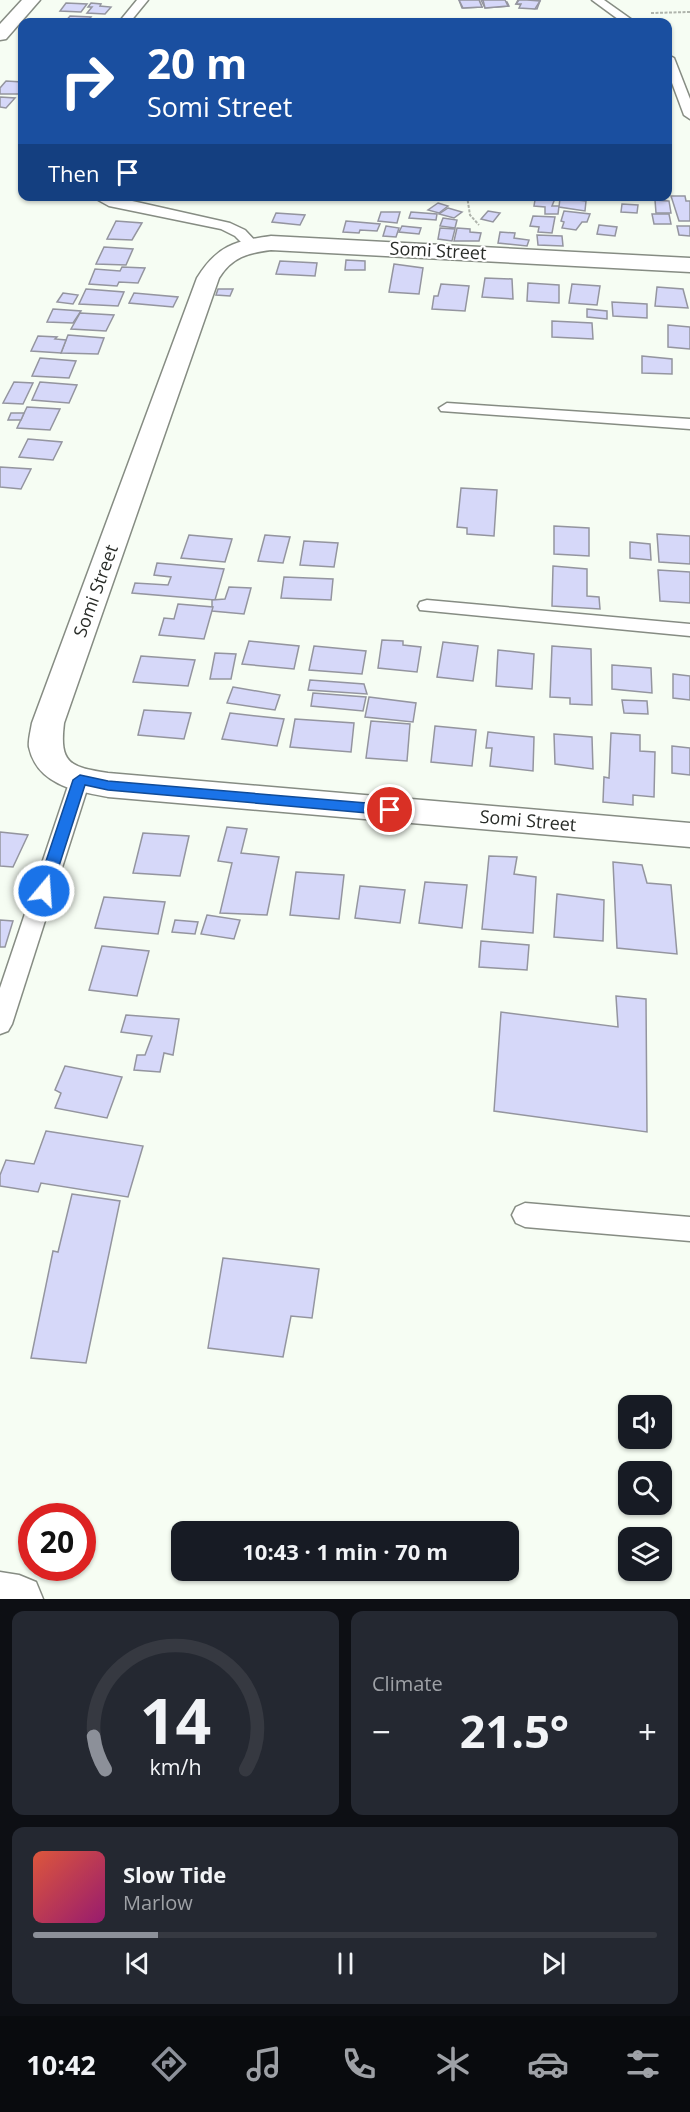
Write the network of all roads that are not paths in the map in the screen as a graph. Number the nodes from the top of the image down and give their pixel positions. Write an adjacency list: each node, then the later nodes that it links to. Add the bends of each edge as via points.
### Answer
1 (31, 0): 6 (street)
2 (143, 0): 4 (lane)
3 (597, 0): 5 (lane)
4 (127, 18)
5 (622, 18)
6 (0, 35)
7 (672, 69): 8 (lane)
8 (690, 116)
9 (111, 201): 10 (lane, via 225,226)
10 (252, 245): 11 (street, Somi Street); 16 (street, Somi Street, via 218,261 208,278 48,723 45,746 55,768)
11 (690, 265)
12 (447, 408): 13 (lane)
13 (690, 424)
14 (427, 606): 15 (lane)
15 (690, 630)
16 (80, 780): 17 (street, Somi Street); 18 (lane)
17 (690, 835)
18 (0, 1024)
19 (525, 1215): 20 (lane)
20 (690, 1229)
21 (0, 1596): 22 (street)
22 (19, 1599)

